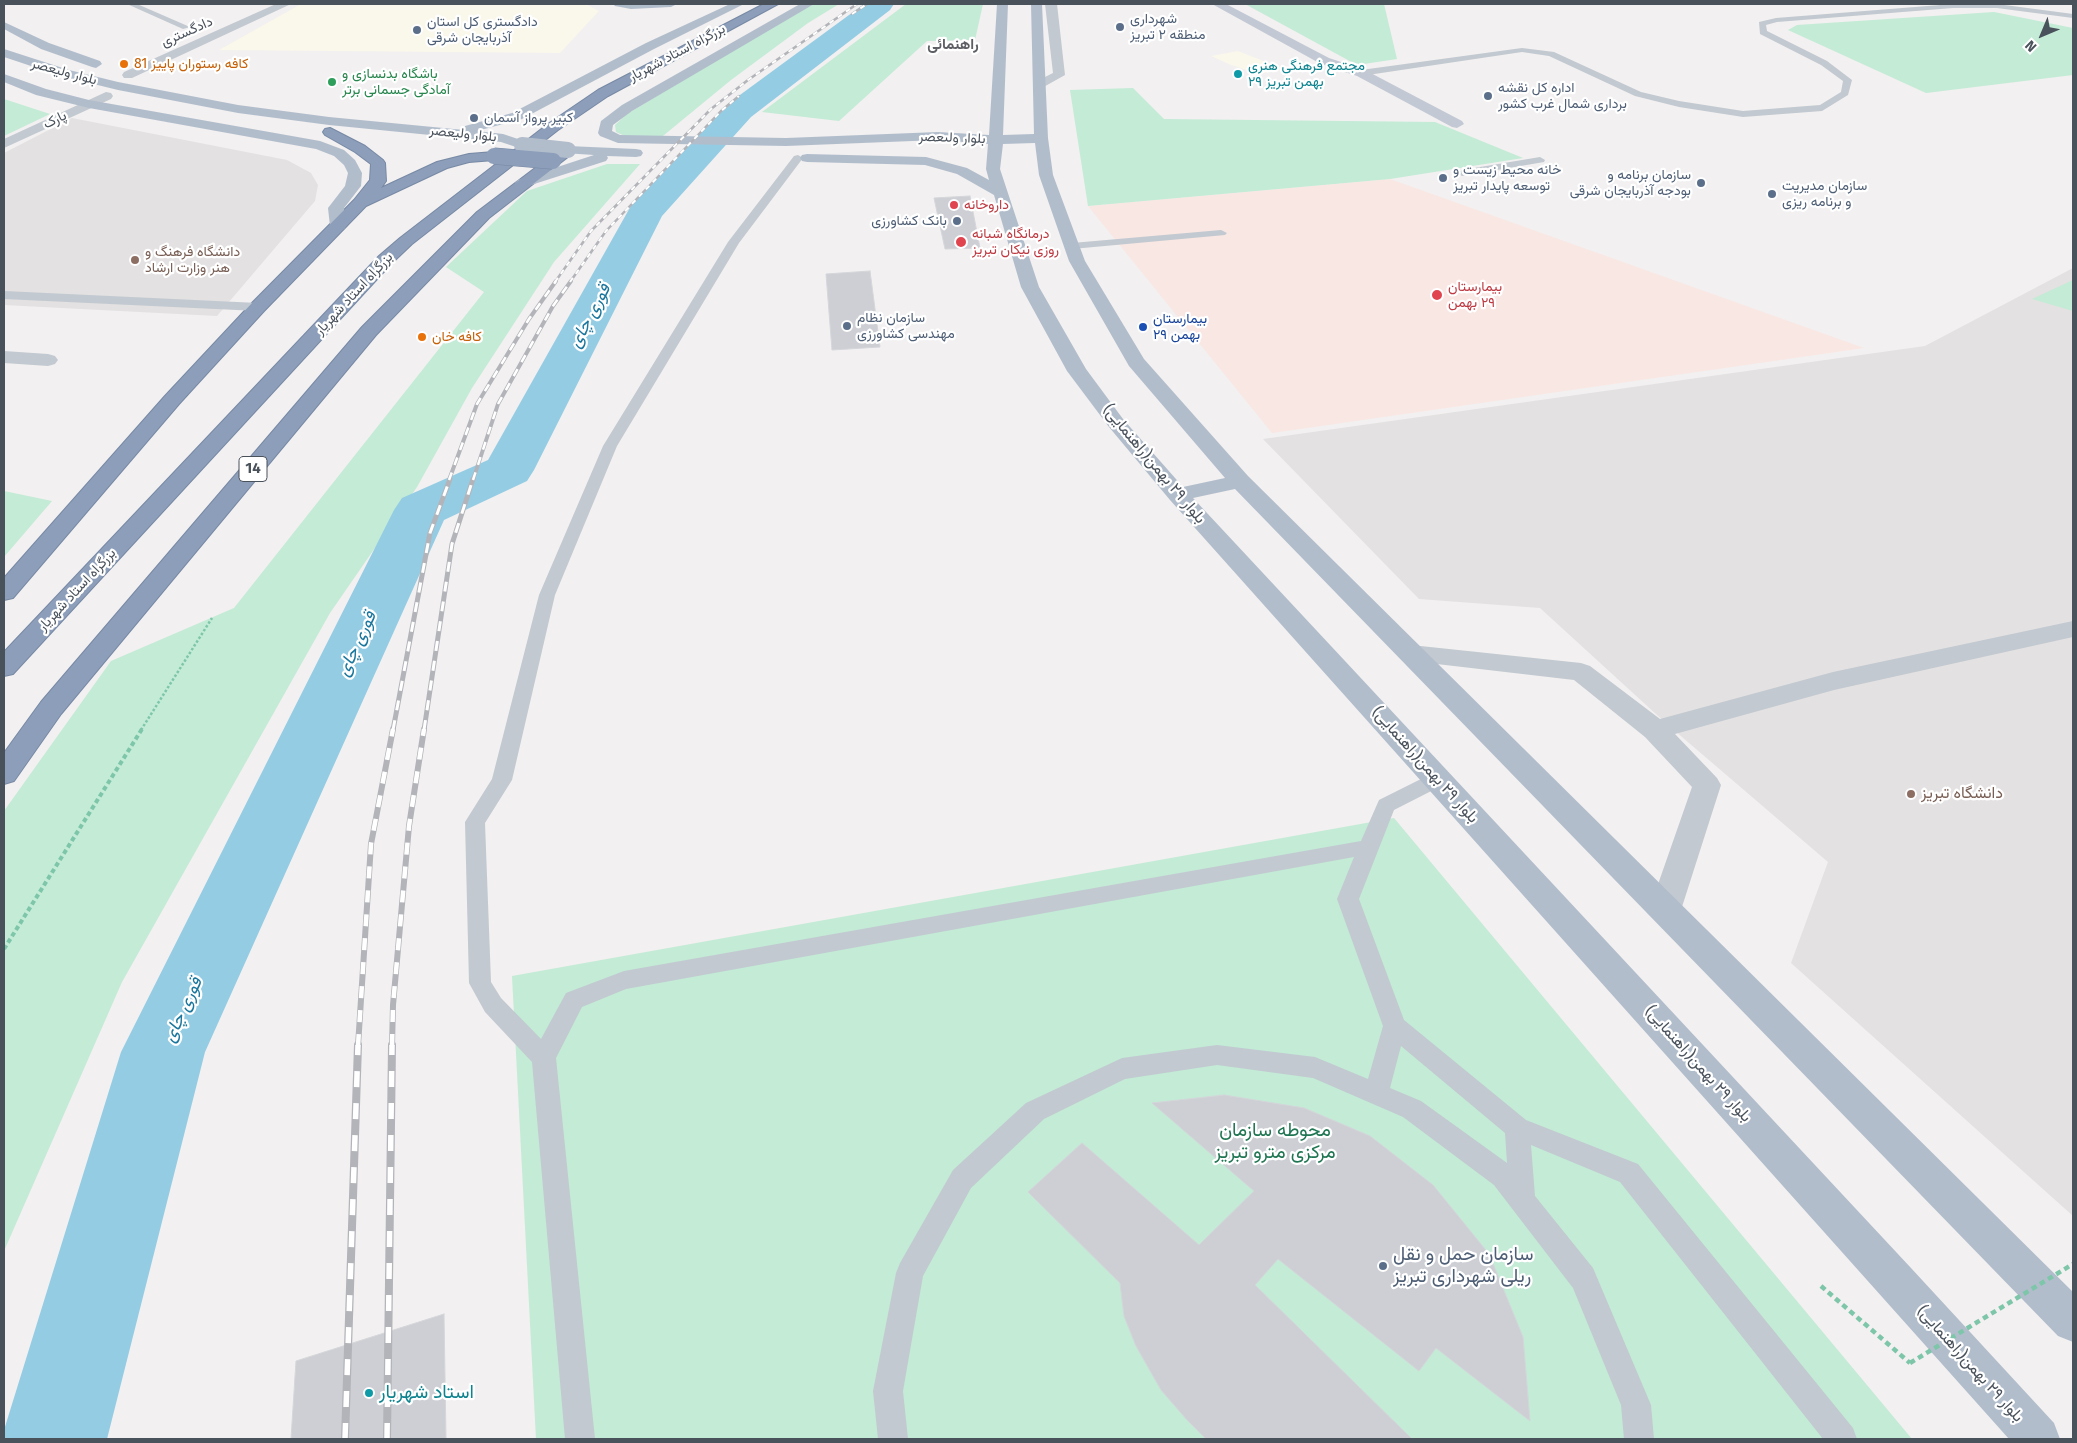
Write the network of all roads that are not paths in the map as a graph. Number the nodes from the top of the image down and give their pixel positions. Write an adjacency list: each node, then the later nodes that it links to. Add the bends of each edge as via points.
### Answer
1 (131, 4): 14 (lane)
2 (285, 4): 17 (street, دادگستری)
3 (620, 4): 4 (main road)
4 (671, 4)
5 (738, 4): 25 (main road)
6 (772, 4): 57 (highway, بزرگراه استاد شهریار, via 603,93 553,127 406,241)
7 (808, 4): 34 (main road, via 627,108 606,124 605,133)
8 (1002, 4): 31 (main road, بلوار ٢٩ بهمن(راهنمایی))
9 (1037, 4): 21 (main road)
10 (1051, 4): 21 (street, via 1059,75)
11 (1218, 4): 18 (street, via 1325,61)
12 (2073, 16): 18 (lane, via 1997,6 1953,6 1776,20 1762,24 1763,32 1824,63 1848,80 1845,92 1822,108 1743,114 1679,104 1638,94 1551,54 1522,50)
13 (4, 25): 17 (main road, via 45,46)
14 (186, 27)
15 (4, 54): 27 (main road, بلوار ولیعصر, via 118,86 238,109)
16 (4, 65): 22 (main road, بلوار ولیعصر)
17 (119, 72): 20 (main road)
18 (1360, 73): 26 (street)
19 (4, 78): 23 (main road)
20 (147, 78)
21 (1040, 85): 30 (main road)
22 (106, 96): 23 (street, پارک); 28 (main road, بلوار ولیعصر, via 180,111)
23 (89, 104): 32 (street, پارک); 45 (main road, via 320,145 339,154 356,173 353,186 336,208)
24 (403, 114): 27 (main road)
25 (516, 116): 29 (main road); 33 (main road, via 510,132)
26 (1457, 124)
27 (415, 129): 29 (main road, بلوار ولیعصر)
28 (330, 132): 33 (main road, بلوار ولیعصر, via 492,147); 44 (highway, via 378,163 378,182)
29 (455, 133): 33 (main road, بلوار ولیعصر, via 503,138)
30 (1041, 138): 31 (main road); 47 (main road, via 1046,175)
31 (995, 140): 34 (main road, بلوار ولىعصر, via 938,136); 38 (main road, بلوار ولىعصر, via 940,153); 43 (main road, بلوار ٢٩ بهمن(راهنمایی), via 993,169)
32 (4, 144)
33 (522, 145): 35 (main road, bridge)
34 (617, 146): 35 (main road); 36 (main road); 42 (main road)
35 (568, 150): 39 (highway)
36 (674, 154)
37 (779, 158): 38 (main road, بلوار ولىعصر)
38 (798, 158): 43 (main road, via 926,161 962,170); 64 (lane, via 734,242 610,446 547,595 502,780 475,822 480,983 493,1004)
39 (553, 160): 42 (highway); 44 (highway, bridge, via 494,156 469,158 442,166)
40 (1540, 160): 41 (lane)
41 (1462, 173)
42 (523, 183): 59 (highway, 14, via 483,215 369,331 51,708)
43 (999, 192): 53 (main road, بلوار ٢٩ بهمن(راهنمایی), via 1030,287 1077,371 1116,423)
44 (360, 203): 45 (highway)
45 (338, 226): 49 (highway)
46 (1221, 233): 47 (lane)
47 (1072, 246): 52 (main road, via 1077,261 1136,362)
48 (4, 295): 49 (lane)
49 (258, 307): 54 (highway, via 172,400)
50 (4, 357): 51 (street)
51 (48, 360)
52 (1240, 481): 53 (main road); 56 (main road)
53 (1178, 495): 60 (main road, بلوار ٢٩ بهمن(راهنمایی))
54 (4, 593)
55 (2073, 629): 58 (street, via 1833,681)
56 (1410, 653): 58 (street, via 1582,672); 62 (main road)
57 (4, 668)
58 (1655, 730): 62 (street, via 1707,785)
59 (4, 774)
60 (1438, 779): 61 (lane, via 1386,805); 73 (main road, بلوار ٢٩ بهمن(راهنمایی))
61 (1369, 847): 63 (lane, via 1348,899); 64 (lane, via 624,980 574,1000)
62 (1665, 910): 68 (main road)
63 (1394, 1026): 65 (lane); 66 (lane)
64 (544, 1058): 69 (lane)
65 (1376, 1094): 67 (lane, via 1412,1108 1502,1176); 70 (lane, via 1316,1068 1217,1055 1122,1069 1035,1111 962,1179 910,1274 888,1391)
66 (1518, 1128): 67 (lane); 72 (lane, via 1630,1173)
67 (1522, 1201): 71 (lane, via 1583,1278 1636,1405)
68 (2073, 1322)
69 (580, 1439)
70 (893, 1439)
71 (1639, 1439)
72 (1842, 1439)
73 (2038, 1439)

